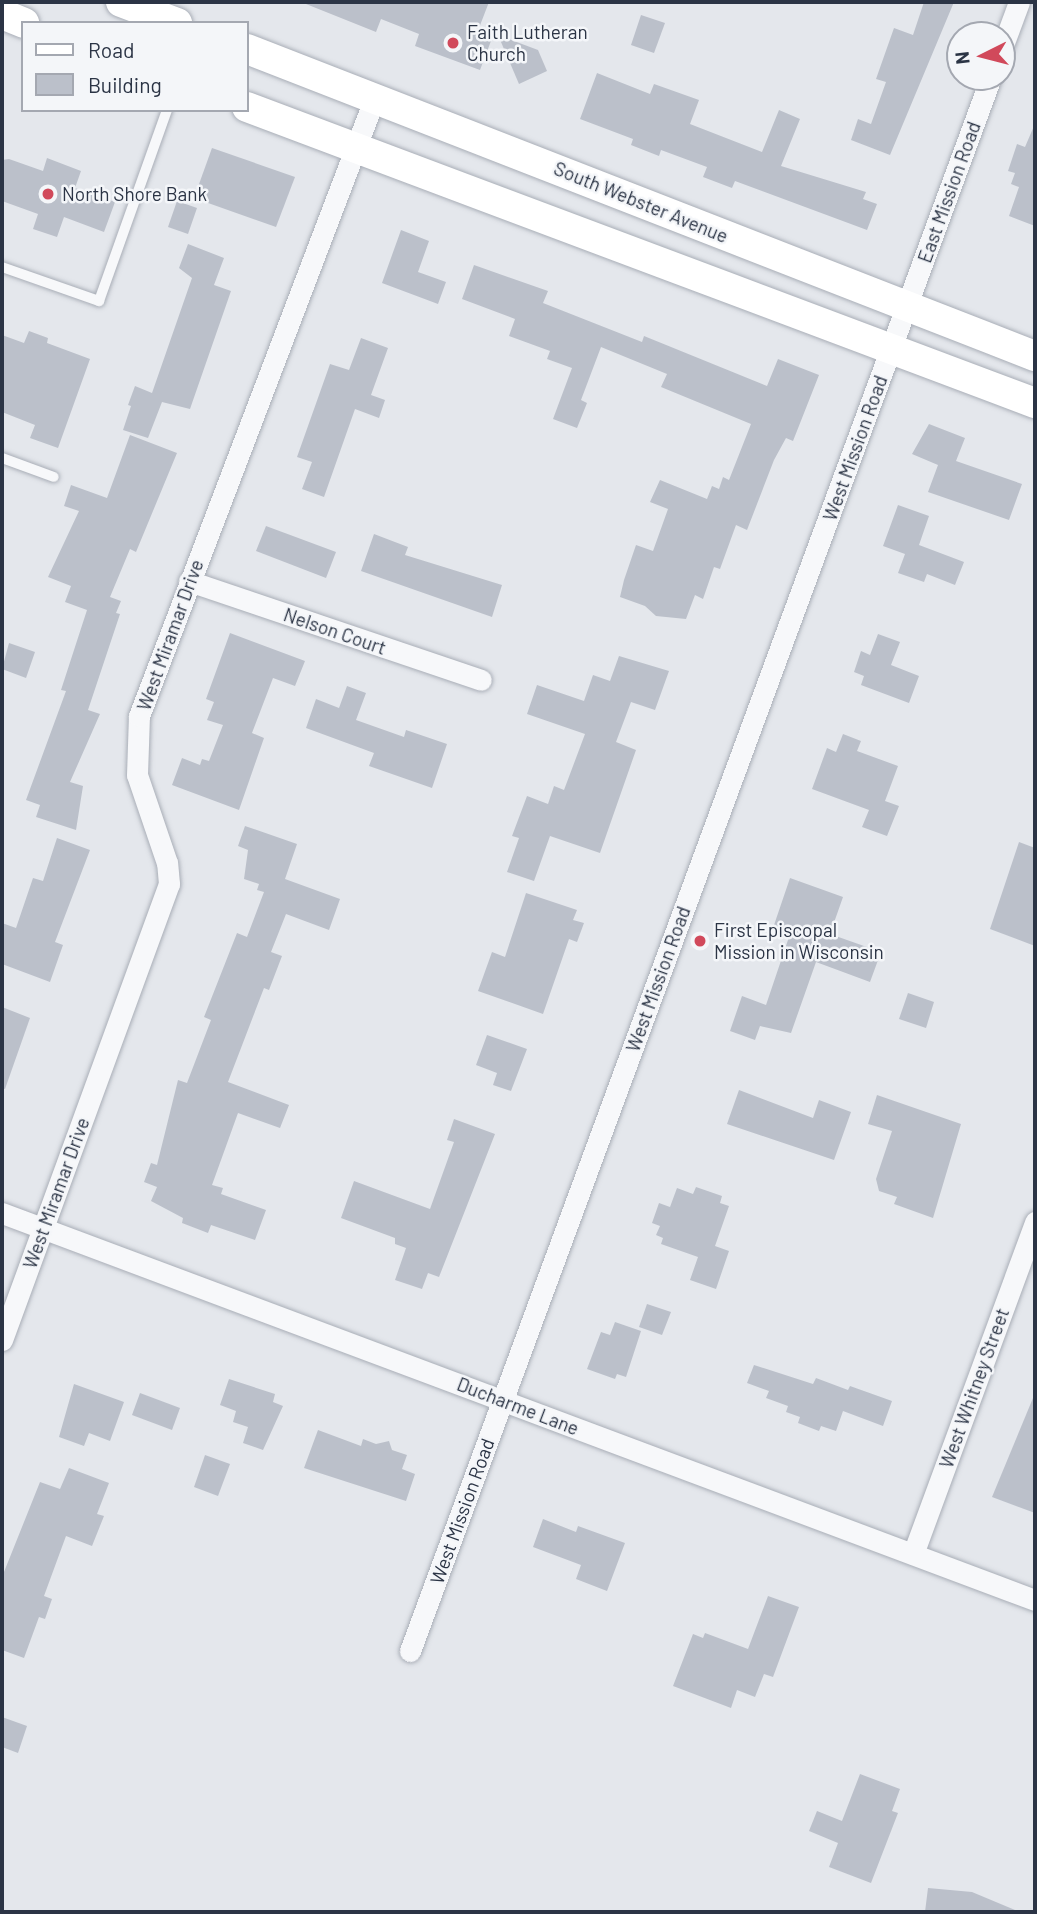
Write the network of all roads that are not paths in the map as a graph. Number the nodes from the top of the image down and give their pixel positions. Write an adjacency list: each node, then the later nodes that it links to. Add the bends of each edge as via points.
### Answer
1 (121, 2): 4 (main road)
2 (1019, 2): 5 (street)
3 (2, 14): 6 (main road)
4 (172, 21)
5 (1012, 21)
6 (21, 22)
7 (248, 49): 9 (main road, South Webster Avenue)
8 (986, 91): 14 (street, East Mission Road)
9 (375, 97): 12 (street, West Miramar Drive); 14 (main road, South Webster Avenue)
10 (248, 107): 12 (main road)
11 (166, 112): 13 (lane, via 99,301)
12 (355, 147): 15 (main road); 20 (street, West Miramar Drive)
13 (2, 267)
14 (906, 308): 15 (street, West Mission Road); 16 (main road, South Webster Avenue)
15 (891, 349): 17 (main road); 26 (street, West Mission Road)
16 (1035, 356)
17 (1035, 403)
18 (2, 458): 19 (lane)
19 (54, 477)
20 (189, 581): 21 (street, Nelson Court); 24 (street, West Miramar Drive, via 139,716 136,740 137,775 167,863 169,884)
21 (481, 680)
22 (2, 1213): 24 (street, Ducharme Lane)
23 (1035, 1222): 27 (street, West Whitney Street)
24 (43, 1228): 25 (street, West Miramar Drive); 26 (street, Ducharme Lane)
25 (2, 1340)
26 (503, 1401): 27 (street, Ducharme Lane); 29 (street, West Mission Road)
27 (913, 1554): 28 (street, Ducharme Lane)
28 (1035, 1600)
29 (411, 1651)

